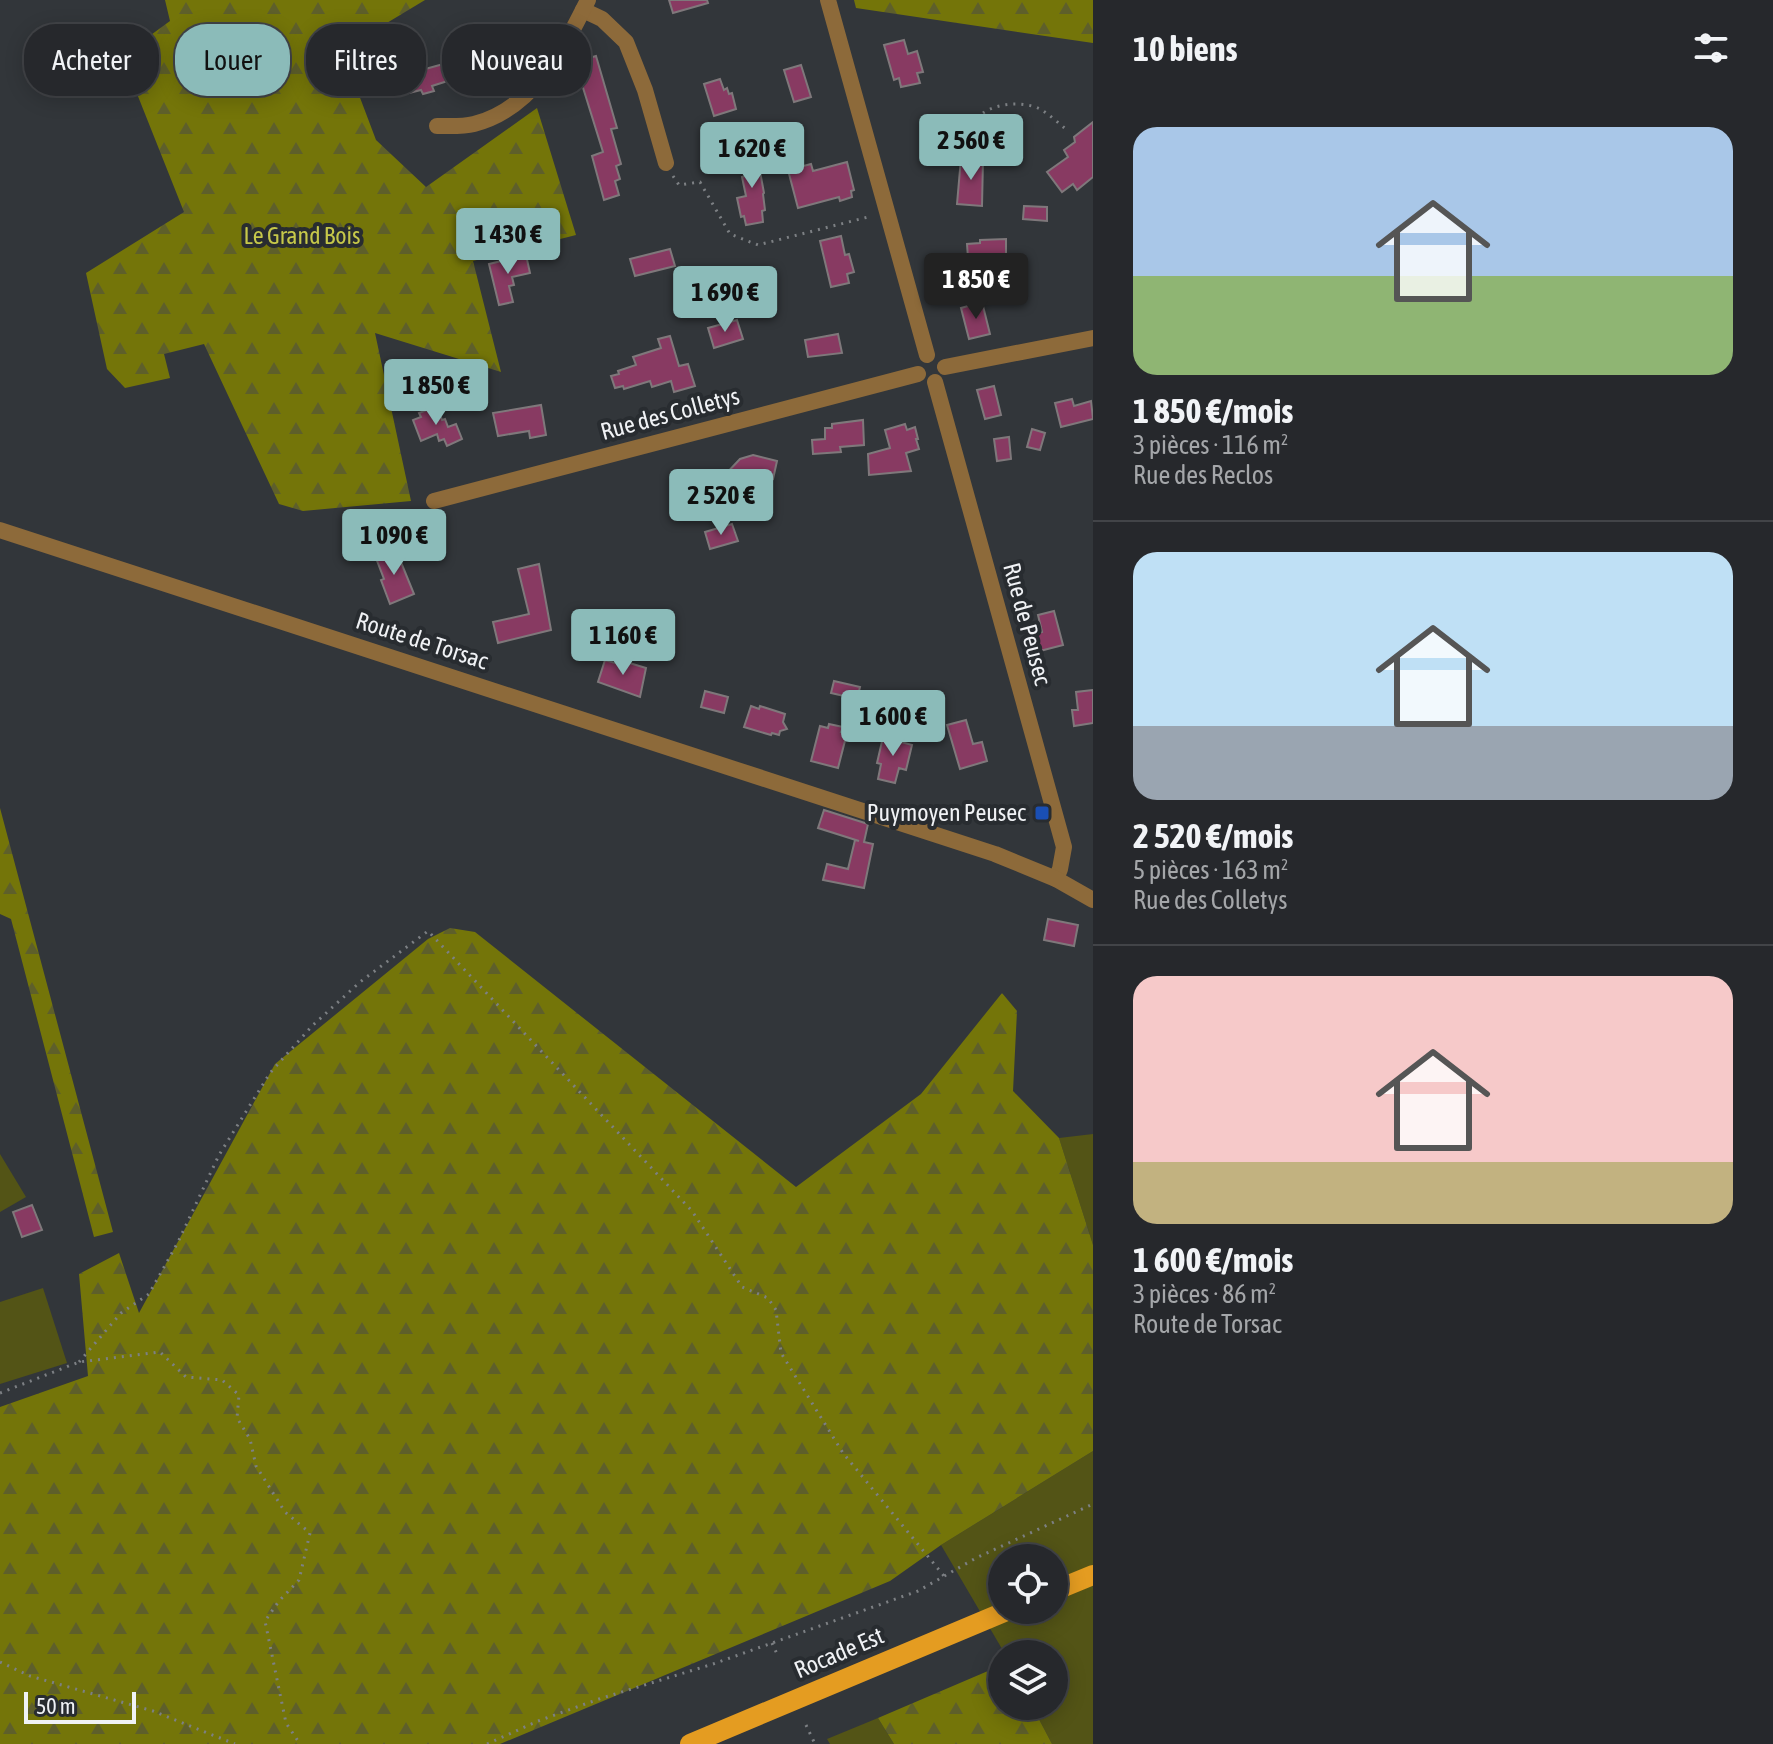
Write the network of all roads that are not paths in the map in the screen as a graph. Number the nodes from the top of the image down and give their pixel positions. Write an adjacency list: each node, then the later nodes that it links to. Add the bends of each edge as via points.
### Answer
1 (828, 0): 6 (street)
2 (585, 5): 3 (street, via 555,60 524,97 473,124); 4 (street, via 626,42)
3 (437, 126)
4 (666, 163)
5 (1093, 338): 7 (street)
6 (927, 355): 7 (street, via 939,357); 8 (street, via 920,360)
7 (945, 367): 9 (street)
8 (918, 374): 9 (street); 10 (street, Rue des Colletys)
9 (935, 382): 12 (street, Rue de Peusec, via 1064,847)
10 (434, 501)
11 (0, 530): 12 (street, Route de Torsac, via 980,849)
12 (1056, 879): 13 (street, Route de Torsac)
13 (1093, 900)
14 (1093, 1575): 15 (main road)
15 (1068, 1585)
16 (988, 1619): 17 (main road, Rocade Est)
17 (690, 1744)

